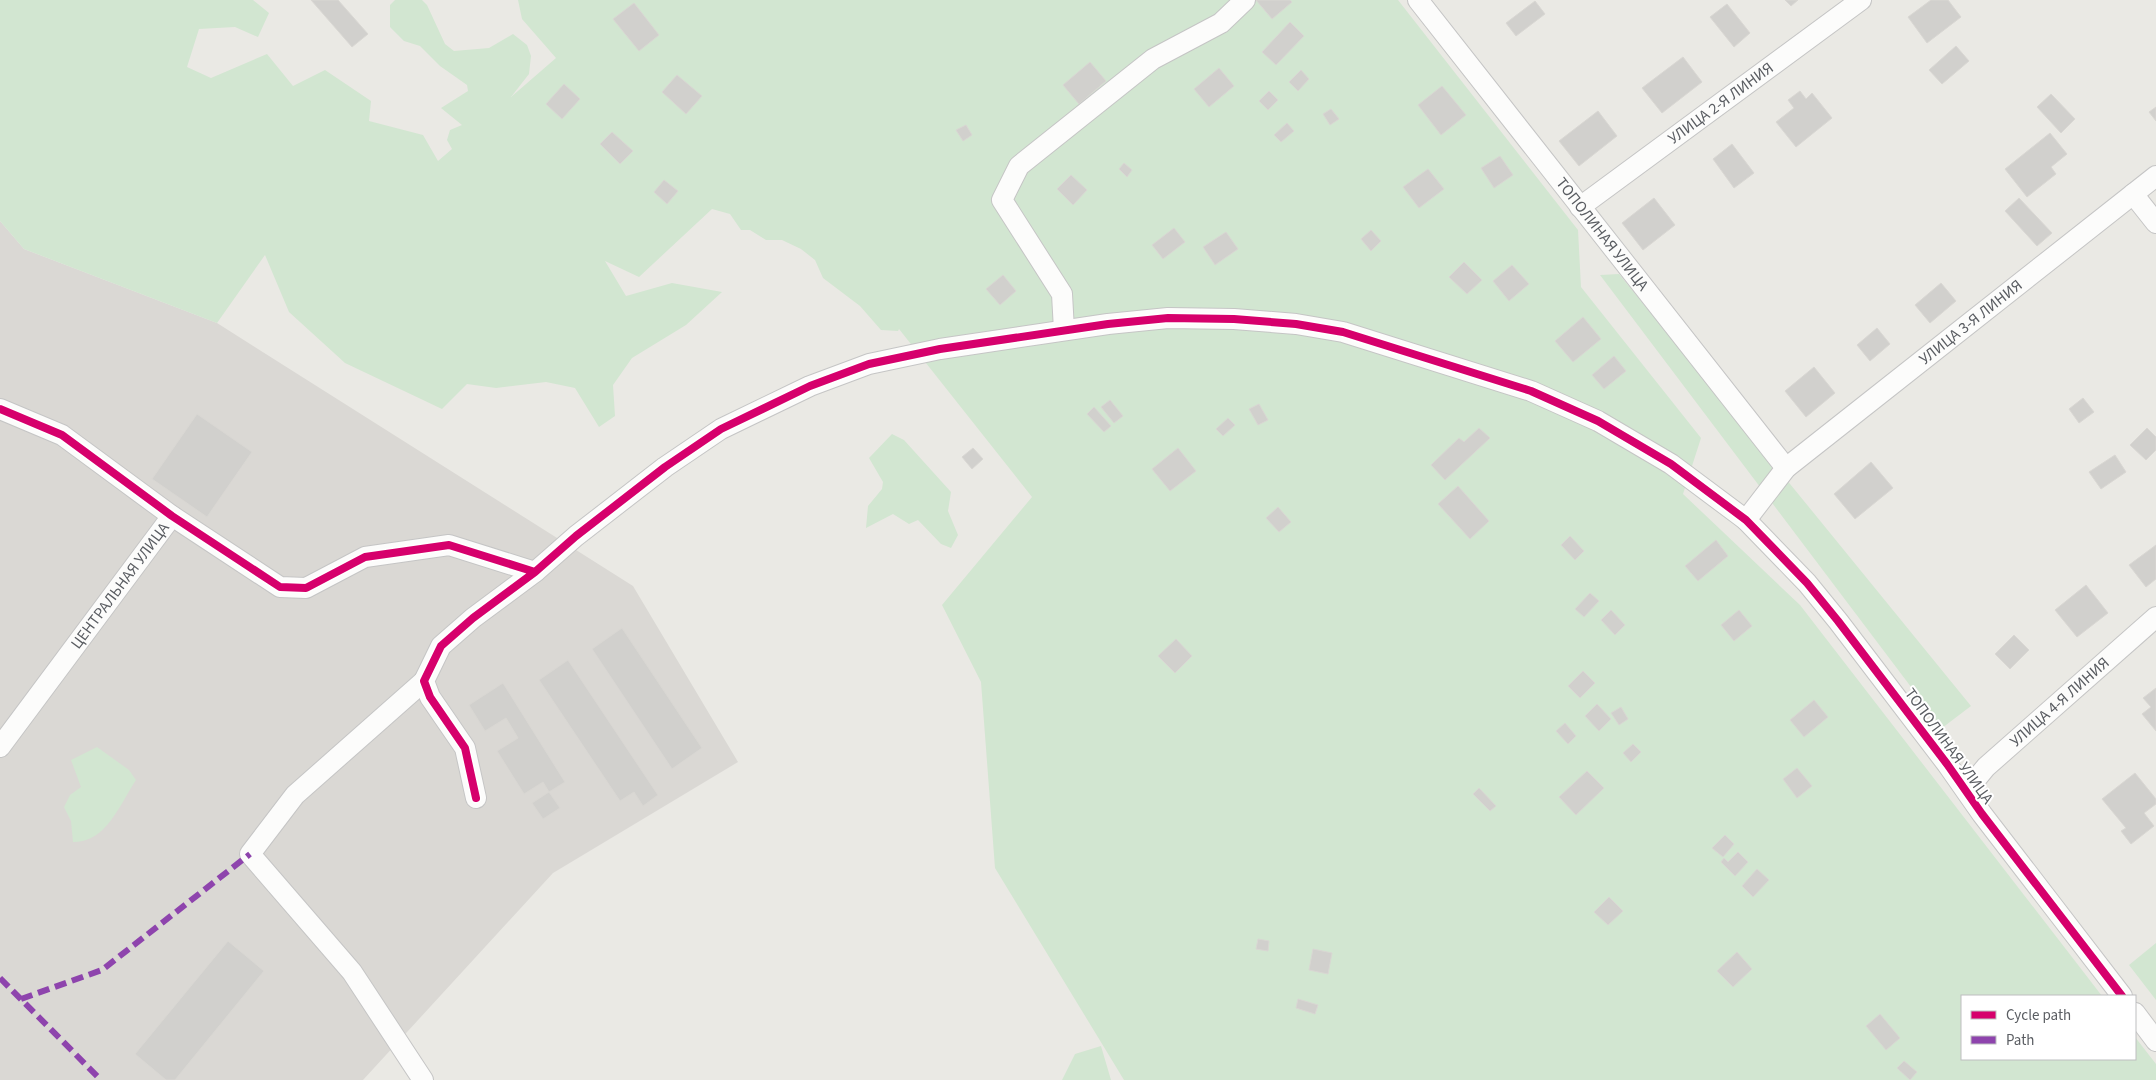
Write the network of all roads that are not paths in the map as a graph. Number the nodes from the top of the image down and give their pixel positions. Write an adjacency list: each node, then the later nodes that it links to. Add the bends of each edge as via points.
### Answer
1 (1245, 0): 8 (street, via 1221,23 1153,59 1019,166 1002,200 1062,294)
2 (1418, 0): 6 (street, ТОПОЛИНАЯ УЛИЦА)
3 (1861, 0): 6 (street, УЛИЦА 2-Я ЛИНИЯ)
4 (2156, 176): 5 (street, УЛИЦА 3-Я ЛИНИЯ)
5 (2133, 194): 7 (street); 10 (street, УЛИЦА 3-Я ЛИНИЯ)
6 (1580, 207): 10 (street, ТОПОЛИНАЯ УЛИЦА)
7 (2156, 223)
8 (1064, 330): 12 (street, ТОПОЛИНАЯ УЛИЦА, via 1168,318 1234,319 1343,332 1531,391 1598,421 1671,464); 13 (street, ТОПОЛИНАЯ УЛИЦА, via 940,349 869,364 758,409 721,429 665,467)
9 (0, 409): 11 (street, ЦЕНТРАЛЬНАЯ УЛИЦА, via 62,435)
10 (1786, 468): 12 (street, УЛИЦА 3-Я ЛИНИЯ)
11 (172, 516): 13 (street, via 280,587 306,588 365,557 448,545); 16 (street, ЦЕНТРАЛЬНАЯ УЛИЦА)
12 (1746, 520): 17 (street, ТОПОЛИНАЯ УЛИЦА, via 1807,583 1838,621)
13 (535, 572): 15 (street, ТОПОЛИНАЯ УЛИЦА, via 441,646)
14 (2156, 618): 17 (street, УЛИЦА 4-Я ЛИНИЯ, via 1986,767)
15 (424, 681): 18 (street, via 430,697 465,748); 22 (street, via 295,796 250,854 352,972)
16 (0, 747)
17 (1966, 790): 19 (street, ТОПОЛИНАЯ УЛИЦА)
18 (476, 798)
19 (2121, 995)
20 (2136, 1014): 21 (street)
21 (2156, 1041)
22 (423, 1080)

